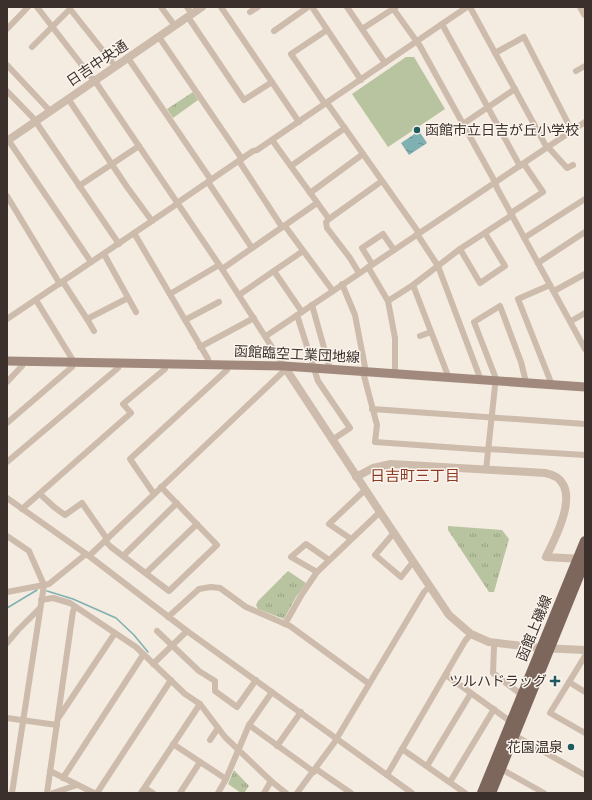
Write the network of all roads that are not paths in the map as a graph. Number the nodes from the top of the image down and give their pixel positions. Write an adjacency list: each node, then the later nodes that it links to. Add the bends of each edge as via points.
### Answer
1 (28, 7): 20 (street)
2 (37, 7): 18 (street)
3 (161, 7): 19 (street)
4 (187, 7): 16 (street)
5 (202, 7): 16 (street, 日吉中央通)
6 (221, 7): 36 (street)
7 (258, 7): 14 (street)
8 (308, 7): 23 (street)
9 (312, 7): 22 (street)
10 (347, 7): 21 (street)
11 (469, 7): 17 (street); 27 (street)
12 (581, 7): 15 (street)
13 (393, 8): 21 (street); 25 (street)
14 (250, 12)
15 (585, 14)
16 (190, 16): 19 (street, 日吉中央通); 36 (street, via 244,100)
17 (442, 24): 25 (street); 41 (street)
18 (52, 26): 26 (street); 29 (street, via 70,9); 34 (street)
19 (175, 26): 24 (street, 日吉中央通)
20 (7, 27)
21 (362, 29): 30 (street)
22 (327, 30): 35 (street); 40 (street, via 291,54)
23 (274, 31)
24 (159, 37): 28 (street, 日吉中央通); 54 (street)
25 (416, 42): 30 (street); 46 (street)
26 (32, 47)
27 (496, 53): 37 (street); 48 (street, via 524,37)
28 (128, 58): 34 (street, 日吉中央通); 59 (street)
29 (112, 62)
30 (385, 63): 35 (street)
31 (7, 65): 42 (street)
32 (585, 66): 33 (street)
33 (576, 71)
34 (93, 79): 42 (street, 日吉中央通); 51 (street)
35 (361, 80): 40 (street)
36 (272, 82): 43 (street)
37 (515, 89): 41 (street); 52 (street)
38 (7, 91): 45 (street)
39 (70, 103): 55 (street)
40 (326, 103): 43 (street); 47 (street)
41 (487, 107): 46 (street); 56 (street)
42 (50, 111): 45 (street, 日吉中央通)
43 (299, 122): 49 (street)
44 (585, 122): 48 (street)
45 (37, 123): 50 (street, 日吉中央通); 62 (street)
46 (463, 124): 61 (street)
47 (344, 128): 53 (street); 58 (street)
48 (572, 131): 52 (street)
49 (272, 140): 54 (street); 58 (street)
50 (9, 143): 83 (street)
51 (139, 146): 55 (street); 66 (street)
52 (548, 147): 56 (street); 57 (street, via 567,168)
53 (363, 154): 60 (street); 63 (street)
54 (241, 160): 59 (street); 71 (street)
55 (111, 164): 62 (street); 70 (street)
56 (522, 165): 61 (street); 68 (street, via 543,192)
57 (573, 165)
58 (290, 166): 63 (street)
59 (209, 181): 66 (street); 78 (street)
60 (382, 181): 69 (street); 74 (street)
61 (495, 182): 68 (street); 74 (street)
62 (79, 186): 77 (street)
63 (310, 192): 67 (street)
64 (7, 196): 91 (street)
65 (585, 199): 76 (street)
66 (177, 203): 70 (street); 87 (street)
67 (317, 203): 69 (street); 71 (street)
68 (512, 214): 75 (street); 76 (street)
69 (329, 219): 89 (street, via 326,222 327,228)
70 (152, 221): 73 (street)
71 (284, 226): 78 (street); 81 (street)
72 (585, 232): 84 (street)
73 (134, 233): 77 (street); 97 (street)
74 (418, 233): 80 (street); 86 (street)
75 (485, 233): 79 (street); 79 (street, via 505,266 480,282)
76 (524, 238): 84 (street)
77 (119, 244): 82 (street)
78 (252, 248): 87 (street)
79 (460, 249): 86 (street)
80 (394, 250): 85 (street); 85 (street, via 383,234 367,244 362,248)
81 (303, 251): 88 (street); 95 (street)
82 (104, 254): 83 (street); 99 (street)
83 (92, 262): 91 (street)
84 (538, 263): 93 (street)
85 (370, 266): 89 (street); 101 (street)
86 (438, 266): 94 (street); 133 (street)
87 (221, 267): 97 (street); 98 (street)
88 (274, 271): 98 (street); 105 (street)
89 (359, 273): 92 (street)
90 (585, 274): 96 (street)
91 (62, 283): 100 (street); 109 (street)
92 (342, 284): 95 (street); 129 (street, via 355,315)
93 (550, 284): 96 (street); 137 (street, via 518,299)
94 (413, 285): 101 (street); 113 (street)
95 (333, 291): 103 (street)
96 (554, 291): 117 (street)
97 (170, 294): 110 (street)
98 (239, 295): 107 (street)
99 (128, 298): 104 (street); 109 (street)
100 (36, 300): 108 (street); 122 (street)
101 (388, 301): 130 (street, via 395,338)
102 (218, 302): 110 (street)
103 (312, 305): 105 (street); 128 (street)
104 (136, 312)
105 (300, 313): 115 (street); 126 (street)
106 (585, 313): 111 (street)
107 (254, 318): 115 (street); 118 (street)
108 (7, 319)
109 (87, 319): 112 (street)
110 (185, 320): 118 (street)
111 (573, 320)
112 (94, 331)
113 (431, 332): 116 (street); 132 (street)
114 (585, 332): 117 (street)
115 (266, 336): 124 (street)
116 (420, 336)
117 (578, 336): 119 (street)
118 (200, 347): 120 (street)
119 (585, 348)
120 (208, 360)
121 (7, 361): 122 (main road, 函館臨空工業団地線)
122 (73, 365): 124 (main road, 函館臨空工業団地線); 142 (street)
123 (22, 366): 136 (street)
124 (285, 367): 126 (main road, 函館臨空工業団地線); 144 (street); 150 (street)
125 (118, 368): 147 (street)
126 (314, 368): 128 (main road, 函館臨空工業団地線); 144 (street, via 318,381 350,428)
127 (165, 369): 152 (street, via 123,404 131,413)
128 (330, 369): 129 (main road, 函館臨空工業団地線)
129 (364, 369): 137 (main road, 函館臨空工業団地線); 140 (street)
130 (395, 369)
131 (227, 370): 153 (street, via 130,459)
132 (447, 373)
133 (479, 375)
134 (495, 376): 135 (street, via 474,322 500,306)
135 (525, 378)
136 (7, 382)
137 (552, 385): 139 (main road, 函館臨空工業団地線)
138 (494, 386): 141 (street)
139 (585, 387)
140 (372, 409): 141 (street); 145 (street, via 377,425 375,442)
141 (491, 418): 143 (street); 145 (street)
142 (7, 424)
143 (585, 424)
144 (332, 440): 149 (street)
145 (488, 450): 146 (street); 148 (street)
146 (585, 455)
147 (7, 462)
148 (486, 470): 149 (street, via 391,464 373,468); 167 (street, via 545,472 561,481 566,491 567,503 558,533 546,557)
149 (356, 477): 151 (street)
150 (161, 487): 153 (street); 155 (street)
151 (365, 490): 157 (street); 161 (street, via 329,524)
152 (40, 494): 156 (street); 162 (street, via 65,515 82,503)
153 (154, 494): 162 (street)
154 (8, 502): 156 (street)
155 (177, 503): 158 (street); 165 (street)
156 (22, 509): 164 (street)
157 (380, 512): 159 (street); 161 (street)
158 (197, 524): 170 (street); 170 (street, via 217,545 169,591)
159 (393, 534): 168 (street); 168 (street, via 375,555 401,577)
160 (7, 536): 171 (street, via 29,551)
161 (351, 539): 166 (street)
162 (106, 540): 164 (street); 165 (street)
163 (585, 541): 167 (main road, 函館上磯線)
164 (88, 555): 171 (street); 177 (street)
165 (123, 556): 170 (street)
166 (329, 560): 169 (street); 169 (street, via 306,544 290,557)
167 (583, 560): 186 (main road, 函館上磯線)
168 (413, 562): 172 (street)
169 (317, 572): 178 (street)
170 (146, 573)
171 (44, 585): 173 (street); 174 (street)
172 (429, 587): 182 (street, via 446,613); 195 (street)
173 (7, 592)
174 (41, 600): 175 (street, via 53,598); 176 (street)
175 (75, 607): 181 (street); 206 (street)
176 (39, 609): 183 (street); 205 (street)
177 (168, 617): 178 (street, via 196,591 211,586 224,591 246,607); 180 (street)
178 (285, 624): 195 (street)
179 (157, 631): 184 (street)
180 (187, 631): 184 (street); 193 (street)
181 (115, 633): 188 (street); 206 (street)
182 (471, 634): 186 (street, via 495,643); 191 (street)
183 (7, 643)
184 (171, 646): 190 (street); 193 (street, via 199,671 215,681 215,691 237,707)
185 (494, 647): 197 (street, via 493,673)
186 (545, 648): 187 (street); 210 (main road, 函館上磯線); 243 (main road, 函館上磯線)
187 (585, 650)
188 (143, 655): 190 (street); 224 (street)
189 (585, 656): 194 (street)
190 (153, 664): 192 (street)
191 (446, 675): 199 (street); 215 (street)
192 (171, 680): 200 (street); 233 (street)
193 (256, 680): 196 (street)
194 (569, 682): 198 (street); 209 (street, via 550,713)
195 (368, 684): 211 (street)
196 (272, 692): 202 (street); 207 (street)
197 (518, 692)
198 (585, 692)
199 (471, 693): 201 (street); 218 (street)
200 (200, 704): 208 (street); 213 (street)
201 (494, 710): 204 (street); 227 (street)
202 (301, 712): 211 (street); 214 (street)
203 (7, 718): 205 (street)
204 (507, 719)
205 (24, 720): 206 (street); 230 (street)
206 (57, 722): 221 (street)
207 (249, 725): 214 (street); 216 (street)
208 (218, 728): 212 (street); 216 (street)
209 (585, 733)
210 (514, 735): 219 (main road, 函館上磯線); 223 (street)
211 (337, 738): 220 (street); 222 (street)
212 (210, 740)
213 (173, 744): 217 (street); 229 (street)
214 (277, 746): 220 (street)
215 (402, 749): 218 (street); 222 (street)
216 (239, 750): 225 (street); 226 (street)
217 (200, 762): 225 (street); 235 (street)
218 (427, 766): 227 (street)
219 (501, 769): 244 (main road, 函館上磯線); 245 (street)
220 (315, 770): 239 (street); 240 (street)
221 (50, 771): 224 (street); 231 (street)
222 (387, 775): 241 (street)
223 (585, 775)
224 (63, 778): 228 (street)
225 (226, 779): 236 (street)
226 (271, 781): 237 (street); 238 (street)
227 (450, 782): 242 (street)
228 (77, 785): 232 (street); 233 (street)
229 (143, 790): 234 (street)
230 (12, 793)
231 (47, 793)
232 (53, 793)
233 (96, 793)
234 (153, 793)
235 (180, 793)
236 (218, 793)
237 (264, 793)
238 (286, 793)
239 (297, 793)
240 (351, 793)
241 (412, 793)
242 (465, 793)
243 (482, 793)
244 (491, 793)
245 (544, 793)

